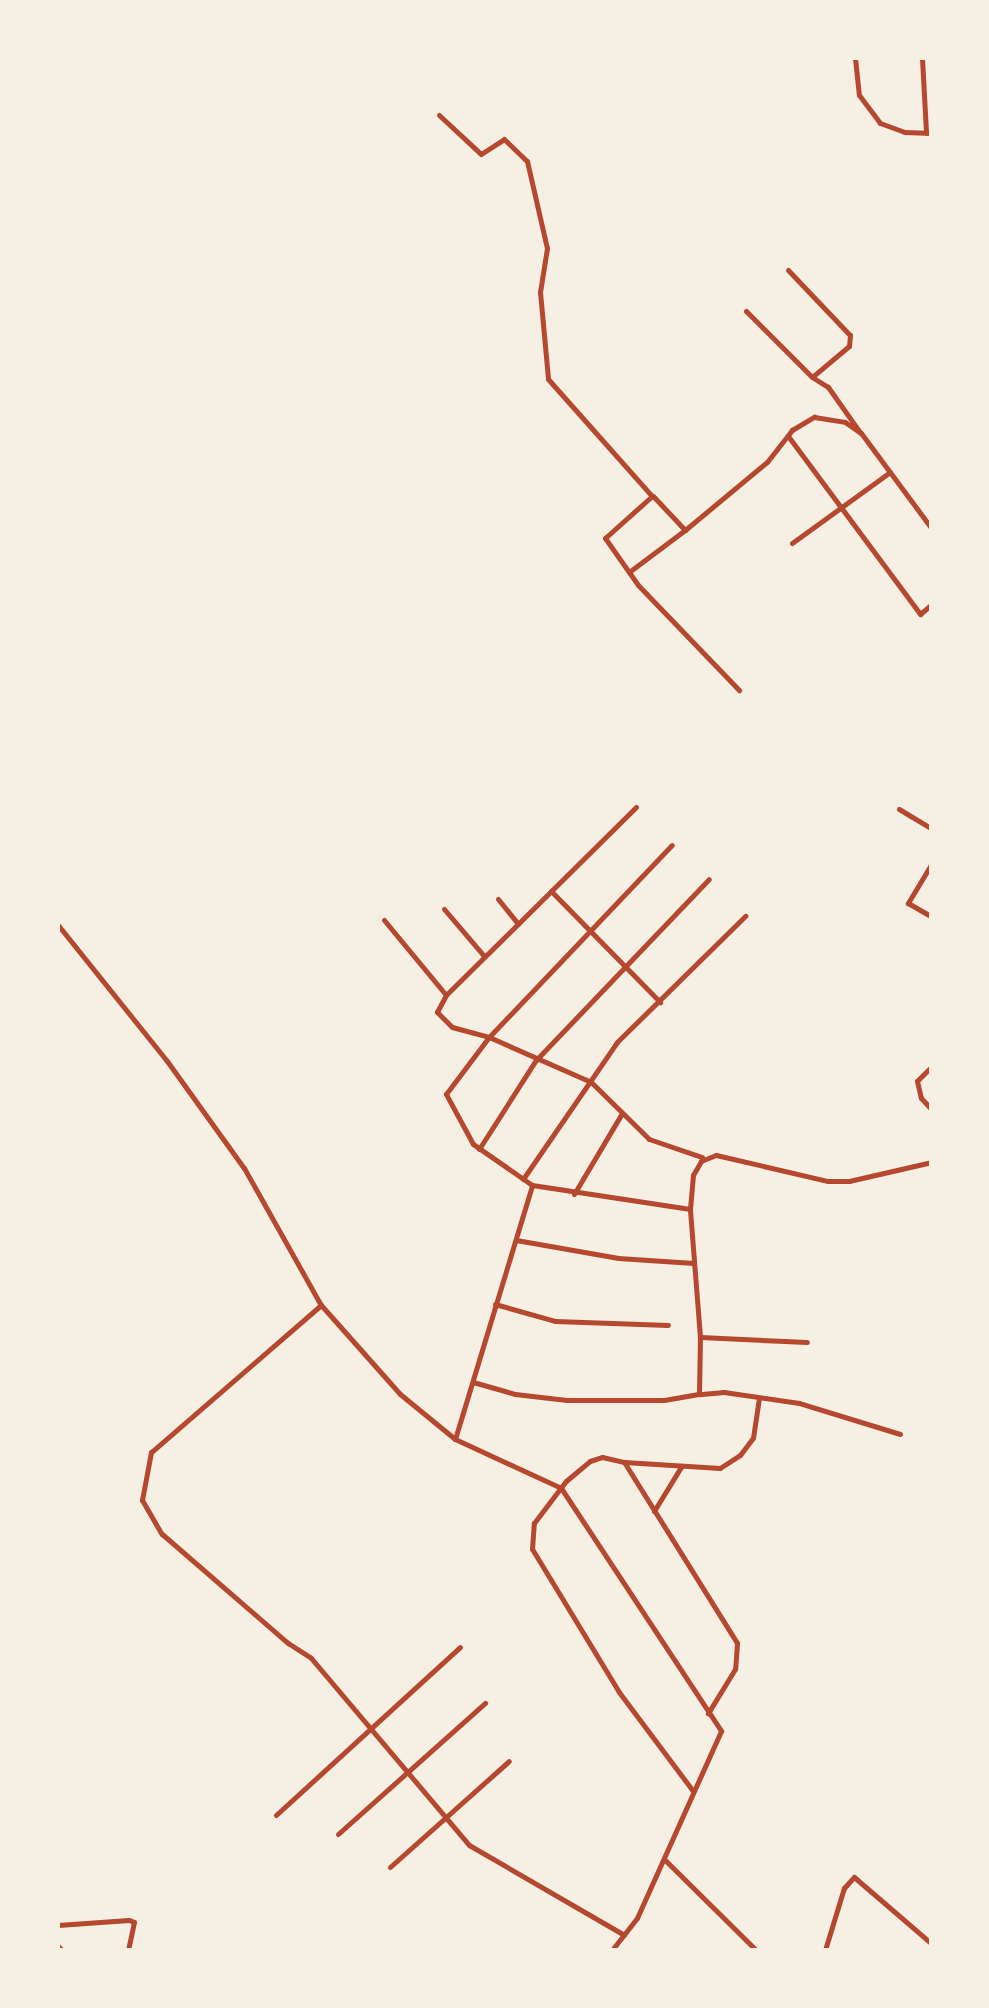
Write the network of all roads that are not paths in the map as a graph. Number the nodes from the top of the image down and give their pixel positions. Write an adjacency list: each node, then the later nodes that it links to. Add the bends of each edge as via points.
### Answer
1 (855, 58): 4 (street, via 864,107 890,128)
2 (922, 58): 4 (street)
3 (439, 116): 11 (street, via 481,154 504,139 527,160 547,248 540,292 548,379)
4 (929, 133)
5 (788, 270): 7 (street, via 850,335 850,346)
6 (746, 312): 7 (street)
7 (812, 376): 8 (street, via 828,386)
8 (861, 433): 9 (street, via 814,417); 10 (street)
9 (788, 436): 12 (street); 14 (street, via 767,462)
10 (890, 472): 12 (street); 13 (street)
11 (652, 496): 14 (street); 16 (street, via 605,538)
12 (841, 508): 15 (street); 17 (street, via 920,614)
13 (932, 529)
14 (685, 530): 16 (street)
15 (792, 544)
16 (629, 572): 18 (street)
17 (932, 604)
18 (740, 690)
19 (636, 807): 25 (street)
20 (899, 809): 21 (street)
21 (932, 829)
22 (672, 845): 33 (street)
23 (932, 862): 29 (street, via 908,903)
24 (709, 879): 35 (street)
25 (551, 891): 31 (street); 33 (street)
26 (498, 900): 31 (street)
27 (444, 909): 34 (street)
28 (745, 916): 37 (street)
29 (932, 917)
30 (384, 920): 36 (street)
31 (518, 924): 34 (street)
32 (58, 925): 54 (street, via 244,1168)
33 (588, 930): 35 (street); 38 (street)
34 (484, 957): 36 (street)
35 (623, 965): 37 (street); 39 (street)
36 (446, 995): 38 (street, via 438,1012 452,1028)
37 (660, 1002): 41 (street, via 617,1042)
38 (489, 1037): 39 (street); 44 (street, via 446,1094)
39 (536, 1060): 41 (street); 44 (street)
40 (932, 1066): 42 (street, via 917,1081)
41 (591, 1082): 43 (street); 47 (street)
42 (932, 1110)
43 (622, 1114): 45 (street, via 649,1140); 49 (street)
44 (479, 1149): 47 (street)
45 (705, 1157): 46 (street, via 828,1182); 50 (street, via 692,1175)
46 (932, 1162)
47 (523, 1179): 48 (street)
48 (532, 1184): 49 (street); 51 (street)
49 (574, 1194): 50 (street)
50 (690, 1209): 52 (street)
51 (516, 1240): 52 (street); 53 (street)
52 (694, 1263): 56 (street)
53 (496, 1304): 55 (street, via 555,1321); 58 (street)
54 (321, 1305): 62 (street, via 400,1394); 70 (street, via 151,1452 142,1500 162,1534 311,1658)
55 (668, 1325)
56 (700, 1336): 57 (street); 59 (street)
57 (806, 1342)
58 (473, 1382): 59 (street, via 567,1400); 62 (street)
59 (699, 1394): 60 (street)
60 (760, 1396): 61 (street); 64 (street, via 753,1438 740,1455 720,1468)
61 (900, 1434)
62 (454, 1439): 65 (street)
63 (624, 1462): 64 (street); 65 (street, via 590,1461); 66 (street)
64 (681, 1467): 66 (street)
65 (560, 1488): 69 (street); 73 (street, via 534,1523 532,1549 619,1692)
66 (654, 1511): 69 (street, via 739,1650 736,1669)
67 (460, 1647): 70 (street)
68 (485, 1703): 72 (street)
69 (708, 1714): 73 (street, via 721,1731)
70 (368, 1726): 72 (street); 74 (street)
71 (509, 1761): 75 (street)
72 (407, 1772): 75 (street); 76 (street)
73 (693, 1792): 77 (street)
74 (276, 1815)
75 (445, 1818): 78 (street); 80 (street, via 476,1850)
76 (338, 1834)
77 (664, 1859): 80 (street); 84 (street)
78 (390, 1867)
79 (58, 1925): 82 (street, via 129,1920 134,1922)
80 (624, 1935): 83 (street)
81 (932, 1944): 85 (street, via 854,1878 844,1888)
82 (128, 1950)
83 (612, 1950)
84 (756, 1950)
85 (825, 1950)

